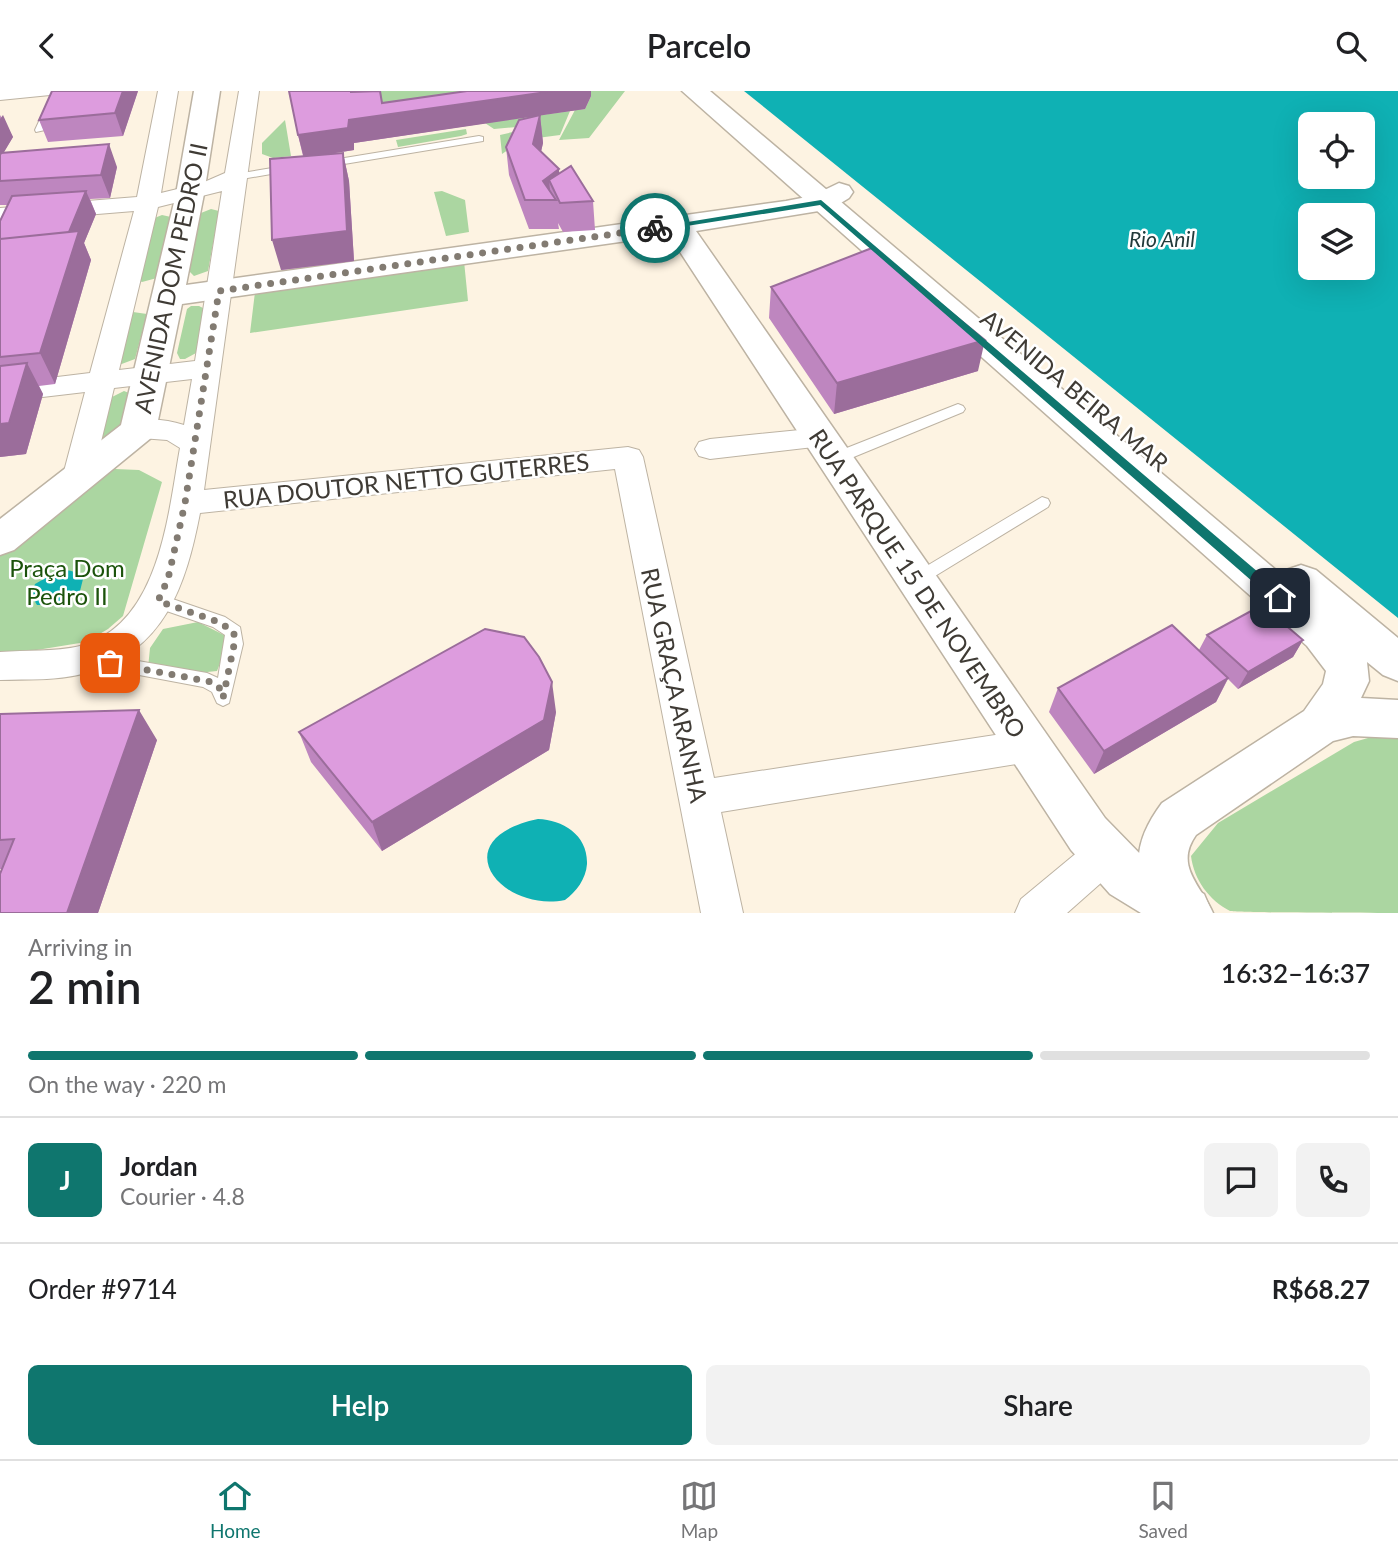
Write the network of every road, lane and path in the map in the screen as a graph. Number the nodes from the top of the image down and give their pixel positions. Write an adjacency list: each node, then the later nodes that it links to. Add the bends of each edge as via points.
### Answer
1 (43, 91): 8 (street)
2 (58, 91): 9 (lane)
3 (168, 91): 14 (street, AVENIDA DOM PEDRO II)
4 (207, 91): 12 (main road, AVENIDA DOM PEDRO II)
5 (249, 91): 11 (street, AVENIDA DOM PEDRO II)
6 (695, 91): 13 (main road, AVENIDA BEIRA MAR)
7 (718, 91): 13 (main road, AVENIDA BEIRA MAR)
8 (0, 94)
9 (40, 130)
10 (479, 139): 11 (lane)
11 (236, 177): 12 (street); 17 (street, AVENIDA DOM PEDRO II)
12 (190, 194): 14 (street); 18 (main road, AVENIDA DOM PEDRO II)
13 (830, 197): 16 (main road); 37 (main road, AVENIDA BEIRA MAR); 40 (main road, AVENIDA BEIRA MAR, via 1322,634 1344,659 1348,671 1343,689)
14 (148, 201): 15 (street); 19 (street, AVENIDA DOM PEDRO II)
15 (0, 215)
16 (677, 225): 17 (main road); 28 (main road, RUA PARQUE 15 DE NOVEMBRO)
17 (219, 291): 18 (main road); 20 (street, AVENIDA DOM PEDRO II)
18 (167, 296): 19 (street); 21 (main road, AVENIDA DOM PEDRO II)
19 (122, 301): 22 (street, AVENIDA DOM PEDRO II)
20 (207, 369): 21 (street); 26 (street, AVENIDA DOM PEDRO II)
21 (150, 376): 22 (street); 25 (main road, AVENIDA DOM PEDRO II)
22 (102, 381): 23 (street); 30 (street, AVENIDA DOM PEDRO II)
23 (0, 393)
24 (958, 409): 28 (lane)
25 (138, 430): 26 (street, via 172,430); 30 (main road, AVENIDA DOM PEDRO II)
26 (196, 445): 31 (street, AVENIDA DOM PEDRO II)
27 (710, 449): 28 (street)
28 (827, 449): 34 (main road, RUA PARQUE 15 DE NOVEMBRO)
29 (628, 457): 31 (street, RUA DOUTOR NETTO GUTERRES); 42 (street, RUA GRAÇA ARANHA)
30 (78, 479): 33 (main road, AVENIDA DOM PEDRO II)
31 (185, 503): 35 (street, AVENIDA DOM PEDRO II, via 168,579)
32 (1042, 503): 34 (lane)
33 (0, 540)
34 (916, 580): 41 (main road, RUA PARQUE 15 DE NOVEMBRO)
35 (158, 601): 36 (street, AVENIDA DOM PEDRO II, via 132,633); 36 (lane, via 219,622 234,632 223,698 219,687 208,680)
36 (86, 659): 38 (street)
37 (1398, 663)
38 (0, 666)
39 (1398, 719): 40 (main road, via 1353,717)
40 (1320, 725): 46 (main road, via 1179,819 1168,832 1161,857 1164,872)
41 (1028, 746): 42 (street); 43 (main road, RUA PARQUE 15 DE NOVEMBRO)
42 (698, 798): 44 (street, RUA GRAÇA ARANHA)
43 (1105, 854): 45 (street); 46 (main road, RUA PARQUE 15 DE NOVEMBRO, via 1128,877)
44 (722, 913)
45 (1036, 913)
46 (1186, 913)

